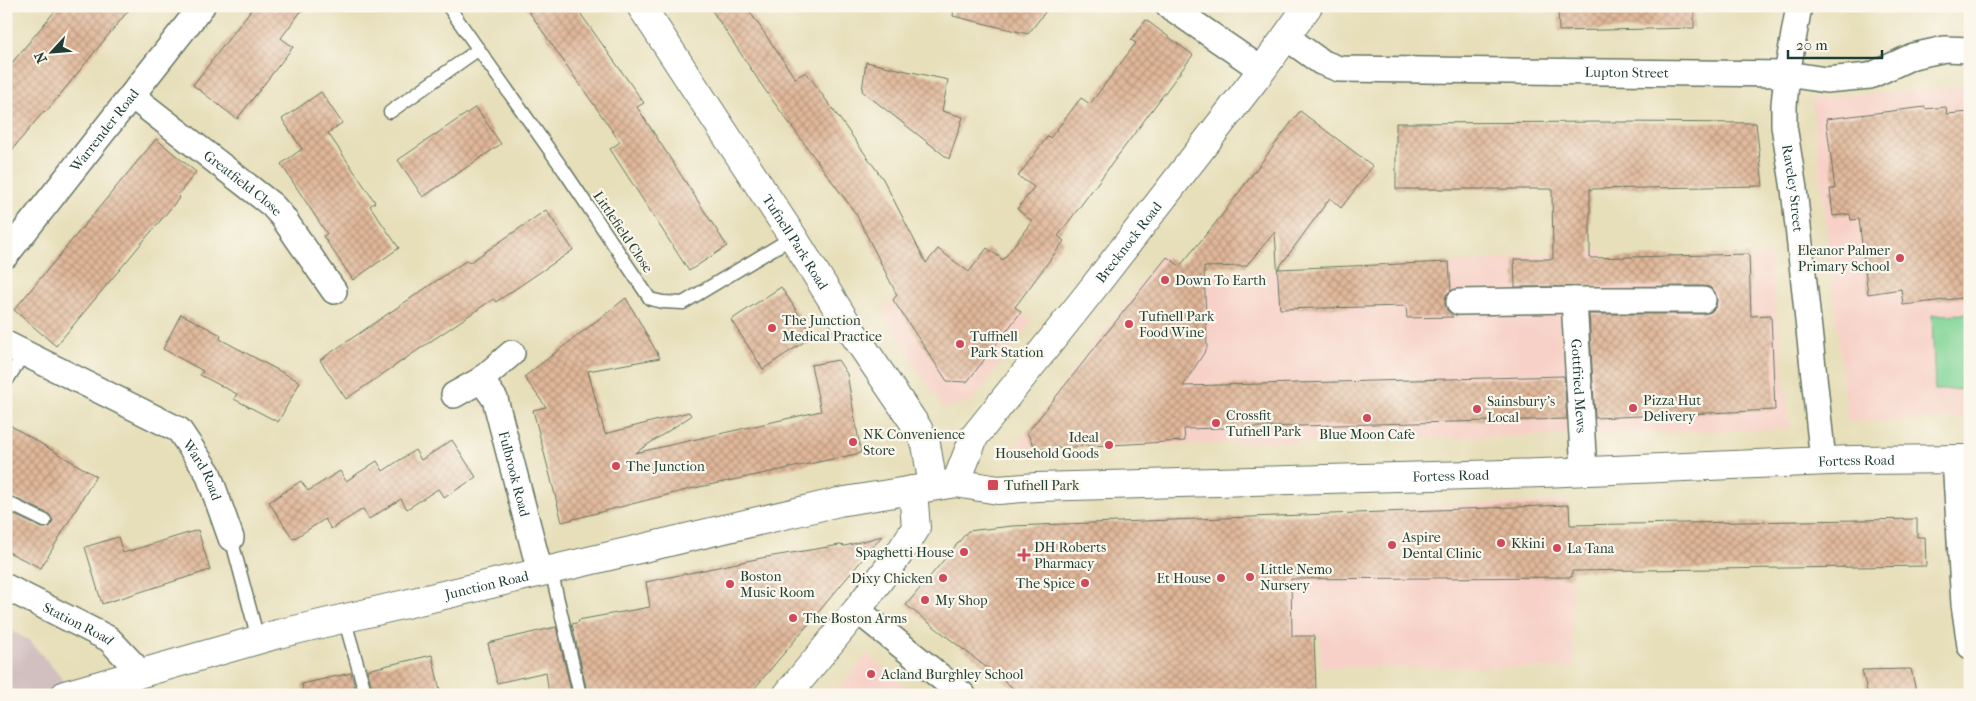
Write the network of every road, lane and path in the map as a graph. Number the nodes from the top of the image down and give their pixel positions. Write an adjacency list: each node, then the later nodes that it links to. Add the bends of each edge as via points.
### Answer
1 (202, 6): 12 (street, Warrender Road)
2 (448, 6): 8 (lane, Littlefield Close)
3 (641, 6): 14 (main road, Tufnell Park Road)
4 (1169, 6): 10 (street)
5 (1308, 6): 7 (main road, Brecknock Road)
6 (1799, 6): 11 (street, Raveley Street)
7 (1286, 37): 10 (main road, Brecknock Road); 11 (street, Lupton Street, via 1321,62 1339,69)
8 (479, 49): 13 (lane); 14 (lane, Littlefield Close, via 650,299 683,303)
9 (1970, 50): 11 (street, Lupton Street, via 1945,49 1913,56 1870,76 1826,80)
10 (1262, 70): 28 (main road, Brecknock Road)
11 (1787, 74): 26 (street, Raveley Street, via 1784,126 1794,189)
12 (132, 96): 15 (street, Warrender Road); 16 (street, Greatfield Close, via 272,205)
13 (390, 112)
14 (793, 236): 28 (main road, Tufnell Park Road, via 849,327 917,427 926,444)
15 (6, 255)
16 (334, 291)
17 (1574, 300): 18 (street); 19 (street); 27 (street, Gottfried Mews)
18 (1702, 300)
19 (1459, 302)
20 (15, 349): 23 (lane); 31 (street, Ward Road, via 179,430 208,473)
21 (512, 353): 22 (street)
22 (481, 380): 24 (street); 32 (street, Fulbrook Road, via 495,399)
23 (6, 382)
24 (454, 395)
25 (1962, 459): 26 (main road, Fortess Road); 37 (street, via 1964,604)
26 (1823, 461): 27 (main road, Fortess Road)
27 (1584, 471): 28 (main road, Fortess Road, via 998,490)
28 (934, 486): 32 (main road, Junction Road, via 839,502); 34 (main road, Tufnell Park Road, via 916,528)
29 (6, 502): 30 (lane)
30 (45, 521)
31 (231, 538): 36 (lane, Ward Road)
32 (545, 571): 35 (main road, Junction Road); 41 (lane)
33 (6, 587): 38 (street, Station Road, via 109,639)
34 (857, 610): 42 (main road, Tufnell Park Road); 43 (street)
35 (344, 618): 36 (main road, Junction Road); 40 (lane)
36 (258, 639): 38 (main road, Junction Road)
37 (1970, 646)
38 (141, 673): 39 (main road, Junction Road)
39 (65, 695)
40 (366, 695)
41 (580, 695)
42 (787, 695)
43 (963, 695)

